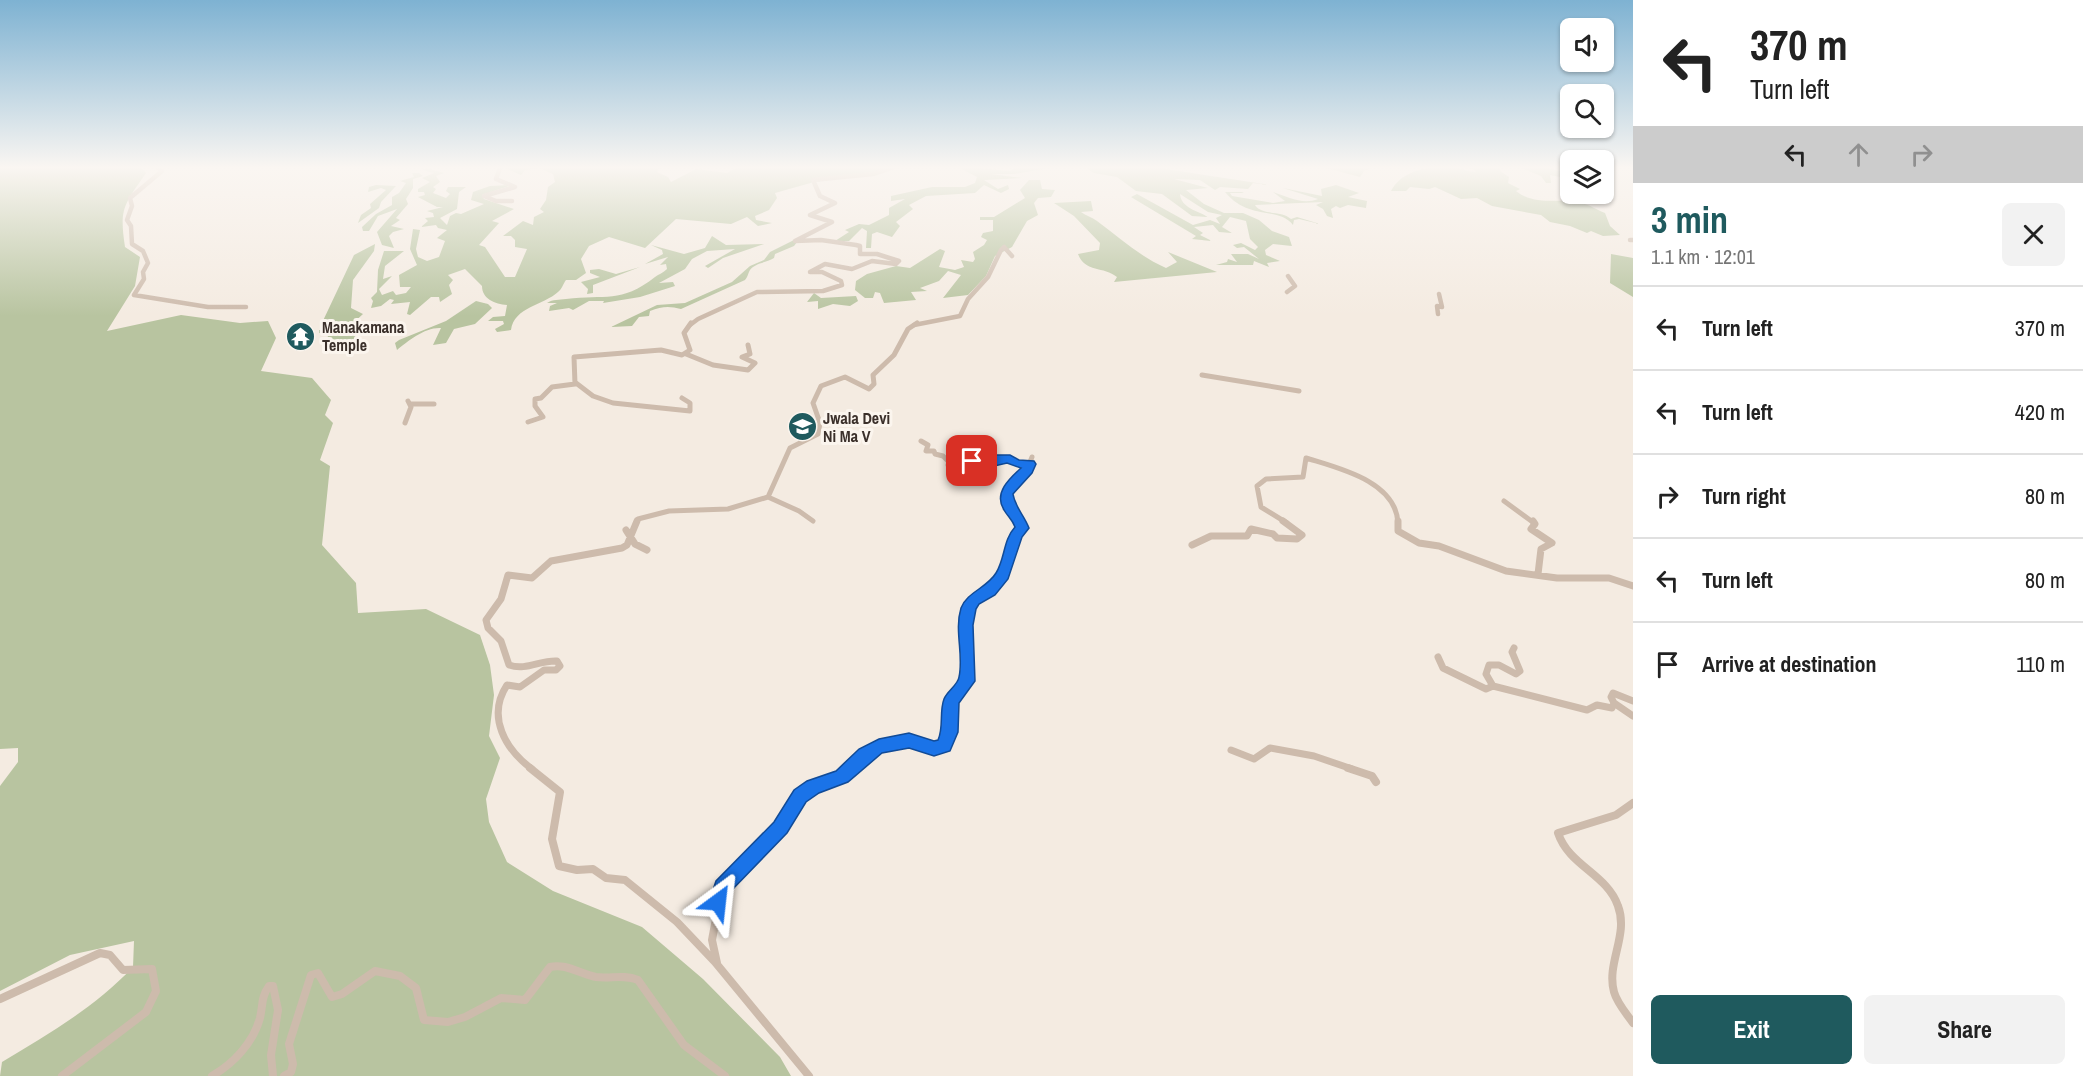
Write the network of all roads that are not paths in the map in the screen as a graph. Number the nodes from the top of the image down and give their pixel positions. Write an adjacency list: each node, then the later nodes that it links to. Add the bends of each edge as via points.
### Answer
1 (127, 216): 7 (street, via 132,244 143,251 148,263 134,295 208,307)
2 (814, 216): 10 (street, via 832,222 795,241 852,244 860,246 860,254 877,254 899,261 872,261 852,269 825,264 810,272 826,274 842,285 823,290 763,291 717,312 698,316 684,333 690,350)
3 (1012, 256): 19 (street, via 1004,248 999,250 988,276 970,294 960,316 919,322 908,329 894,355 873,375 874,384 869,389 845,377 821,386 813,403 820,423 818,434 790,448)
4 (1288, 276): 5 (street, via 1295,286)
5 (1287, 292)
6 (1439, 294): 8 (street, via 1442,307 1437,306)
7 (246, 307)
8 (1438, 314)
9 (748, 345): 10 (street, via 750,354 742,357 755,363 748,370 713,365)
10 (686, 354): 12 (street, via 661,350 574,357)
11 (1202, 375): 13 (street, via 1238,385)
12 (576, 383): 14 (street, via 593,397 690,411 690,403); 16 (street, via 552,387 535,399 543,417)
13 (1299, 391)
14 (682, 398)
15 (435, 404): 17 (street, via 409,402)
16 (528, 422)
17 (405, 423)
18 (921, 441): 36 (street, via 928,446 926,451 934,451 948,465 968,472 972,461 1010,459 1016,464 1031,460 1028,470 1007,494 1009,507 1022,528 1003,575 969,608 967,681 951,702 950,732 944,745 934,749 909,740 879,746 842,776 800,796 780,828 722,887 712,940)
19 (768, 497): 21 (street); 22 (street, via 721,510 646,514)
20 (1504, 501): 25 (street, via 1533,521 1531,529 1552,543 1541,549)
21 (813, 521)
22 (628, 533): 24 (street, via 635,544); 36 (street, via 627,545 622,548 551,561 532,578 508,575 500,603 485,623 501,641 504,657 514,668 548,659 560,666 544,670 520,687 507,685 498,719 503,743 560,792 551,852 559,866 593,869 606,878 625,880 677,922)
23 (1192, 545): 25 (street, via 1227,534 1236,541 1251,529 1297,539 1302,535 1298,529 1269,516 1257,497 1257,486 1266,479 1303,477 1305,458 1348,472 1388,496 1400,517 1398,531 1413,540 1506,572)
24 (647, 550)
25 (1538, 574): 26 (street, via 1609,578)
26 (1633, 586)
27 (1514, 648): 29 (street, via 1520,671 1516,674 1499,665 1489,666 1486,674)
28 (1438, 657): 29 (street, via 1443,668 1486,689)
29 (1492, 686): 31 (street, via 1587,710 1597,705 1612,708)
30 (1633, 701): 31 (street, via 1613,693)
31 (1614, 703): 32 (street)
32 (1633, 716)
33 (1231, 750): 34 (street, via 1254,759 1270,748 1314,756 1372,776)
34 (1376, 782)
35 (1633, 803): 38 (street, via 1618,816 1558,833 1568,855 1590,870 1614,895 1622,917 1613,990)
36 (717, 964): 44 (street)
37 (0, 999): 39 (street, via 99,953 110,955 123,970 152,969 158,979 157,991 146,1012)
38 (1633, 1023)
39 (62, 1076)
40 (212, 1076): 41 (street, via 257,1031 263,1013 262,996 265,989 273,986 278,1008 268,1066)
41 (273, 1076)
42 (284, 1076): 43 (street, via 291,1072 289,1044 307,981 314,974 318,973 332,997 344,994 374,970 386,969 406,978 416,988 424,1020 448,1022 501,998 525,1000 550,967 558,965 597,976 626,975 638,980 684,1045)
43 (725, 1076)
44 (809, 1076)

